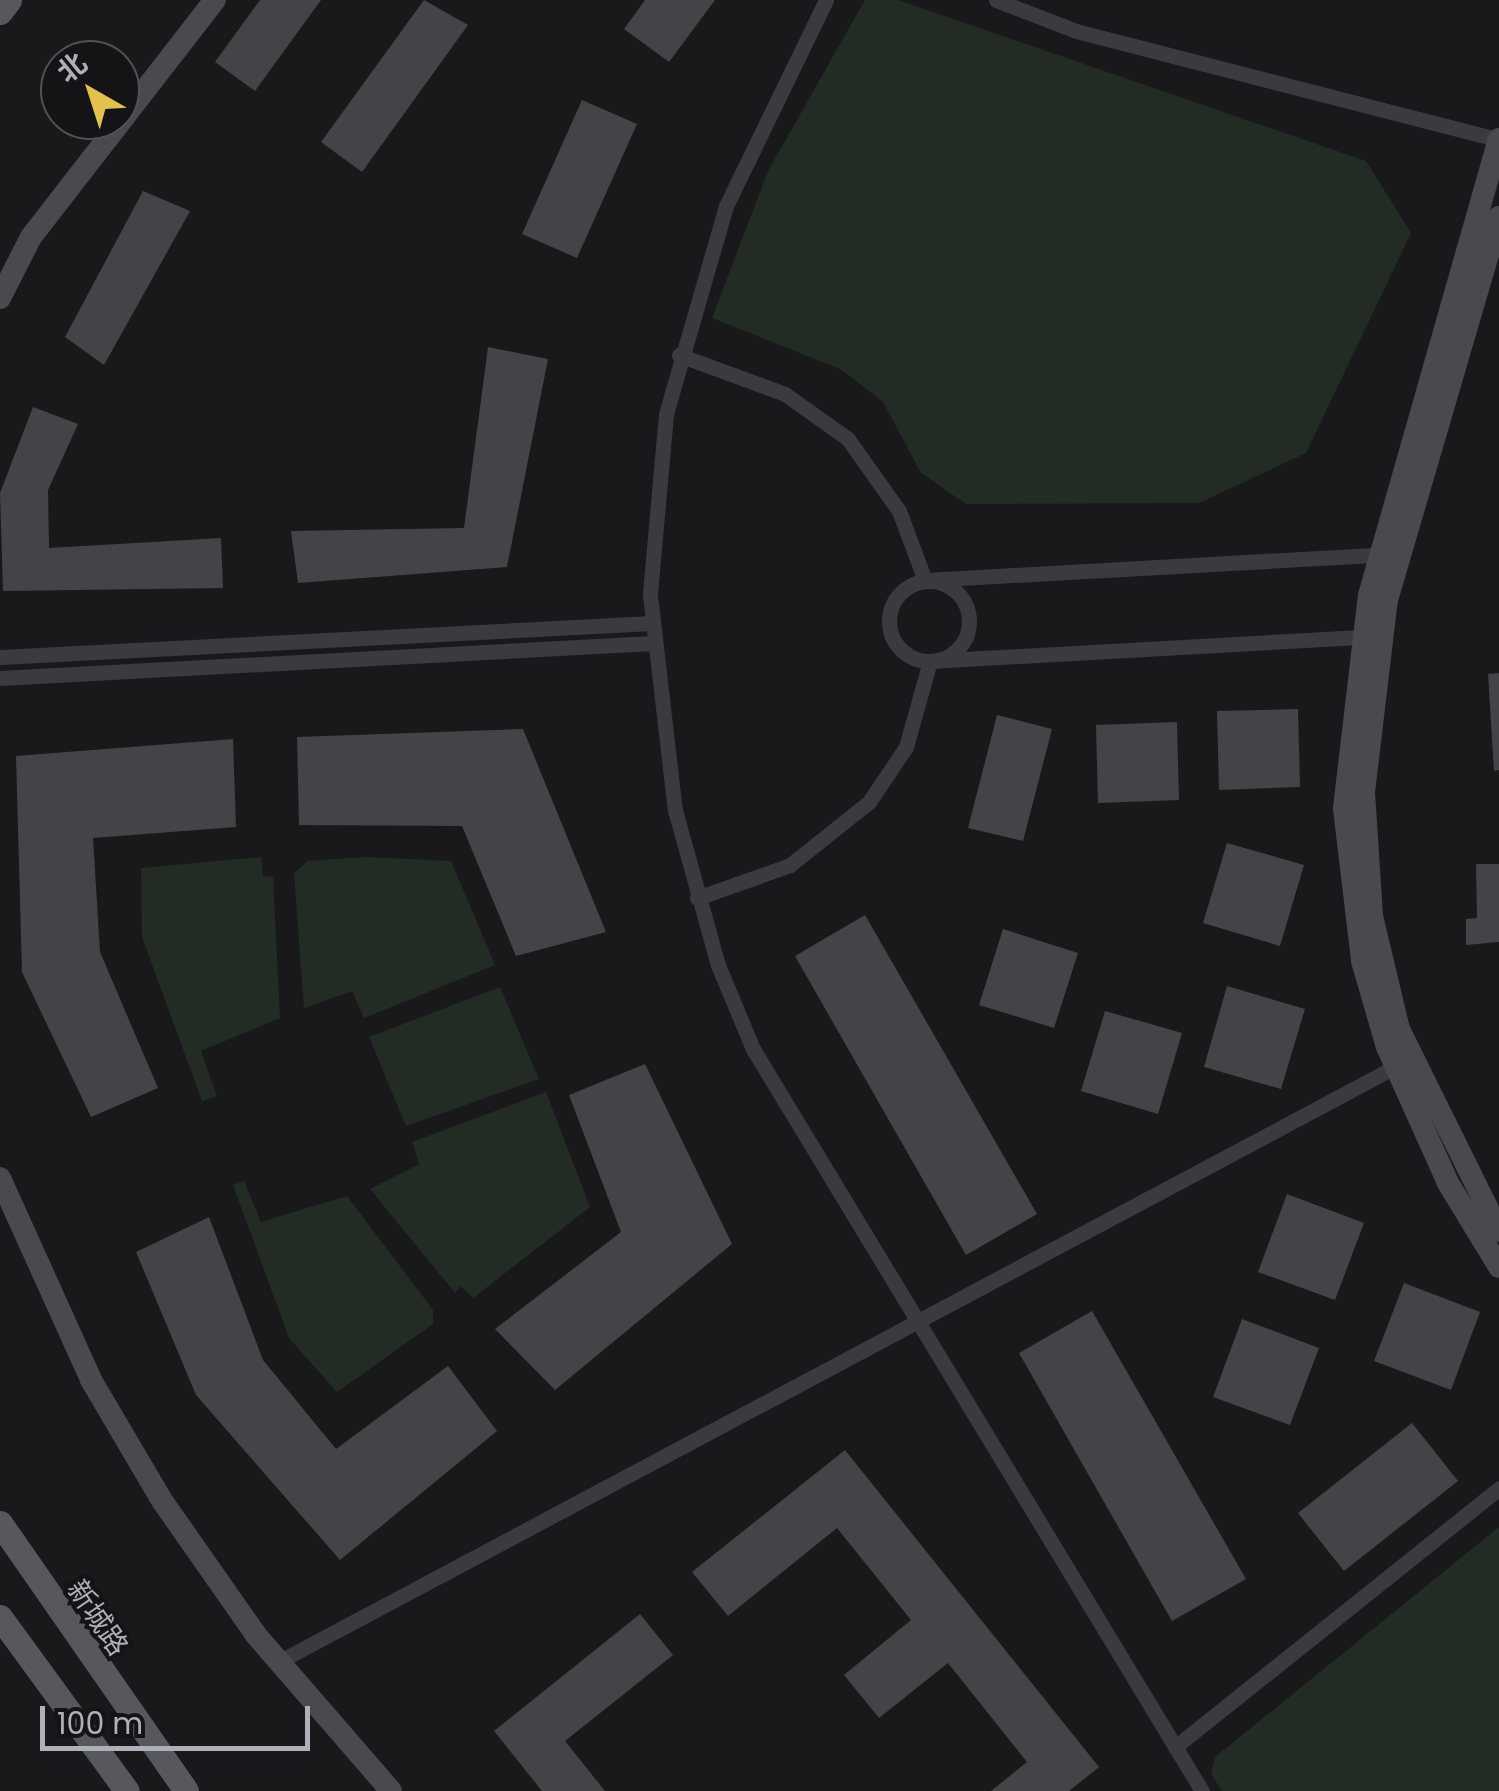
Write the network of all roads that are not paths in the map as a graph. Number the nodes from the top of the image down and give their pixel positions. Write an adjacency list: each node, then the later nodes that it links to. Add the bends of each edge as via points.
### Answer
1 (9, 0): 5 (main road)
2 (214, 0): 8 (main road, via 32,237)
3 (826, 0): 9 (street, via 751,145)
4 (996, 0): 6 (street, via 1076,31)
5 (0, 12)
6 (1499, 140): 10 (main road)
7 (1499, 217): 10 (main road)
8 (0, 298)
9 (679, 355): 11 (street, via 786,394 848,439 900,511); 12 (street, via 658,467)
10 (1389, 554): 11 (street); 13 (main road)
11 (925, 580): 16 (street, via 902,590 888,623 906,654); 16 (street, via 960,594 969,618 954,652)
12 (652, 623): 14 (street); 15 (street)
13 (1371, 636): 16 (street); 19 (main road, via 1365,847)
14 (653, 643): 17 (street); 18 (street)
15 (0, 657)
16 (930, 661): 18 (street, via 906,746 870,802 790,865)
17 (0, 678)
18 (697, 898): 23 (street, via 753,1049)
19 (1402, 1063): 21 (main road); 22 (main road); 23 (street)
20 (0, 1178): 27 (main road, via 119,1432)
21 (1499, 1231)
22 (1499, 1267)
23 (919, 1321): 27 (street); 28 (street)
24 (1499, 1488): 28 (street)
25 (0, 1523): 30 (main road, 新城路)
26 (0, 1617): 29 (main road)
27 (278, 1662): 31 (main road)
28 (1175, 1748): 32 (street)
29 (127, 1791)
30 (186, 1791)
31 (391, 1791)
32 (1202, 1791)

